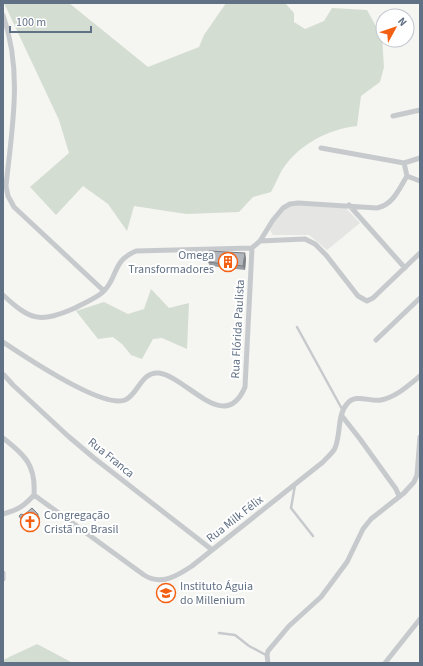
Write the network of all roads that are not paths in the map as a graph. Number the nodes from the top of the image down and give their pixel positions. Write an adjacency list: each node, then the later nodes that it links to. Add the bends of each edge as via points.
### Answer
1 (3, 15): 14 (street, via 10,39 15,99 6,186 8,196 14,207 29,222)
2 (420, 110): 3 (street)
3 (393, 116)
4 (321, 148): 6 (street)
5 (420, 158): 6 (street)
6 (404, 163): 7 (street)
7 (407, 176): 8 (street); 9 (street, via 394,197 383,207)
8 (420, 181)
9 (349, 205): 10 (street, via 290,204 278,213); 13 (street)
10 (260, 241): 11 (street); 13 (street, via 305,239 315,244 358,296 366,301 373,298)
11 (252, 248): 14 (street, via 136,251 120,261); 19 (street, Rua Flórida Paulista, via 245,387 239,400 228,406 209,401 169,376 159,373 151,374 143,380 128,398 114,402 89,393)
12 (420, 253): 13 (street)
13 (405, 268)
14 (104, 291): 15 (street, via 85,303 51,317 37,317 23,312)
15 (3, 295)
16 (420, 298): 18 (street)
17 (297, 327): 22 (lane)
18 (376, 340)
19 (3, 342)
20 (4, 375): 30 (street, Rua Franca, via 94,458)
21 (420, 376): 22 (street, via 387,398 353,398)
22 (342, 413): 25 (street, Rua Milk Félix, via 334,450); 27 (street)
23 (420, 437): 27 (street, via 417,475 414,482)
24 (3, 438): 26 (street, via 31,465)
25 (295, 485): 29 (lane, via 291,508); 30 (street, Rua Milk Félix)
26 (34, 495): 28 (street, via 19,510); 30 (street, Rua Milk Félix, via 150,579 163,581 180,574)
27 (399, 496): 35 (street, via 371,519 363,529 347,562 321,597 289,626)
28 (3, 514)
29 (313, 536)
30 (211, 550)
31 (3, 573): 32 (street)
32 (3, 578)
33 (420, 619): 37 (street)
34 (219, 633): 35 (lane, via 235,635 249,646)
35 (267, 653): 36 (street)
36 (268, 663)
37 (385, 663)

